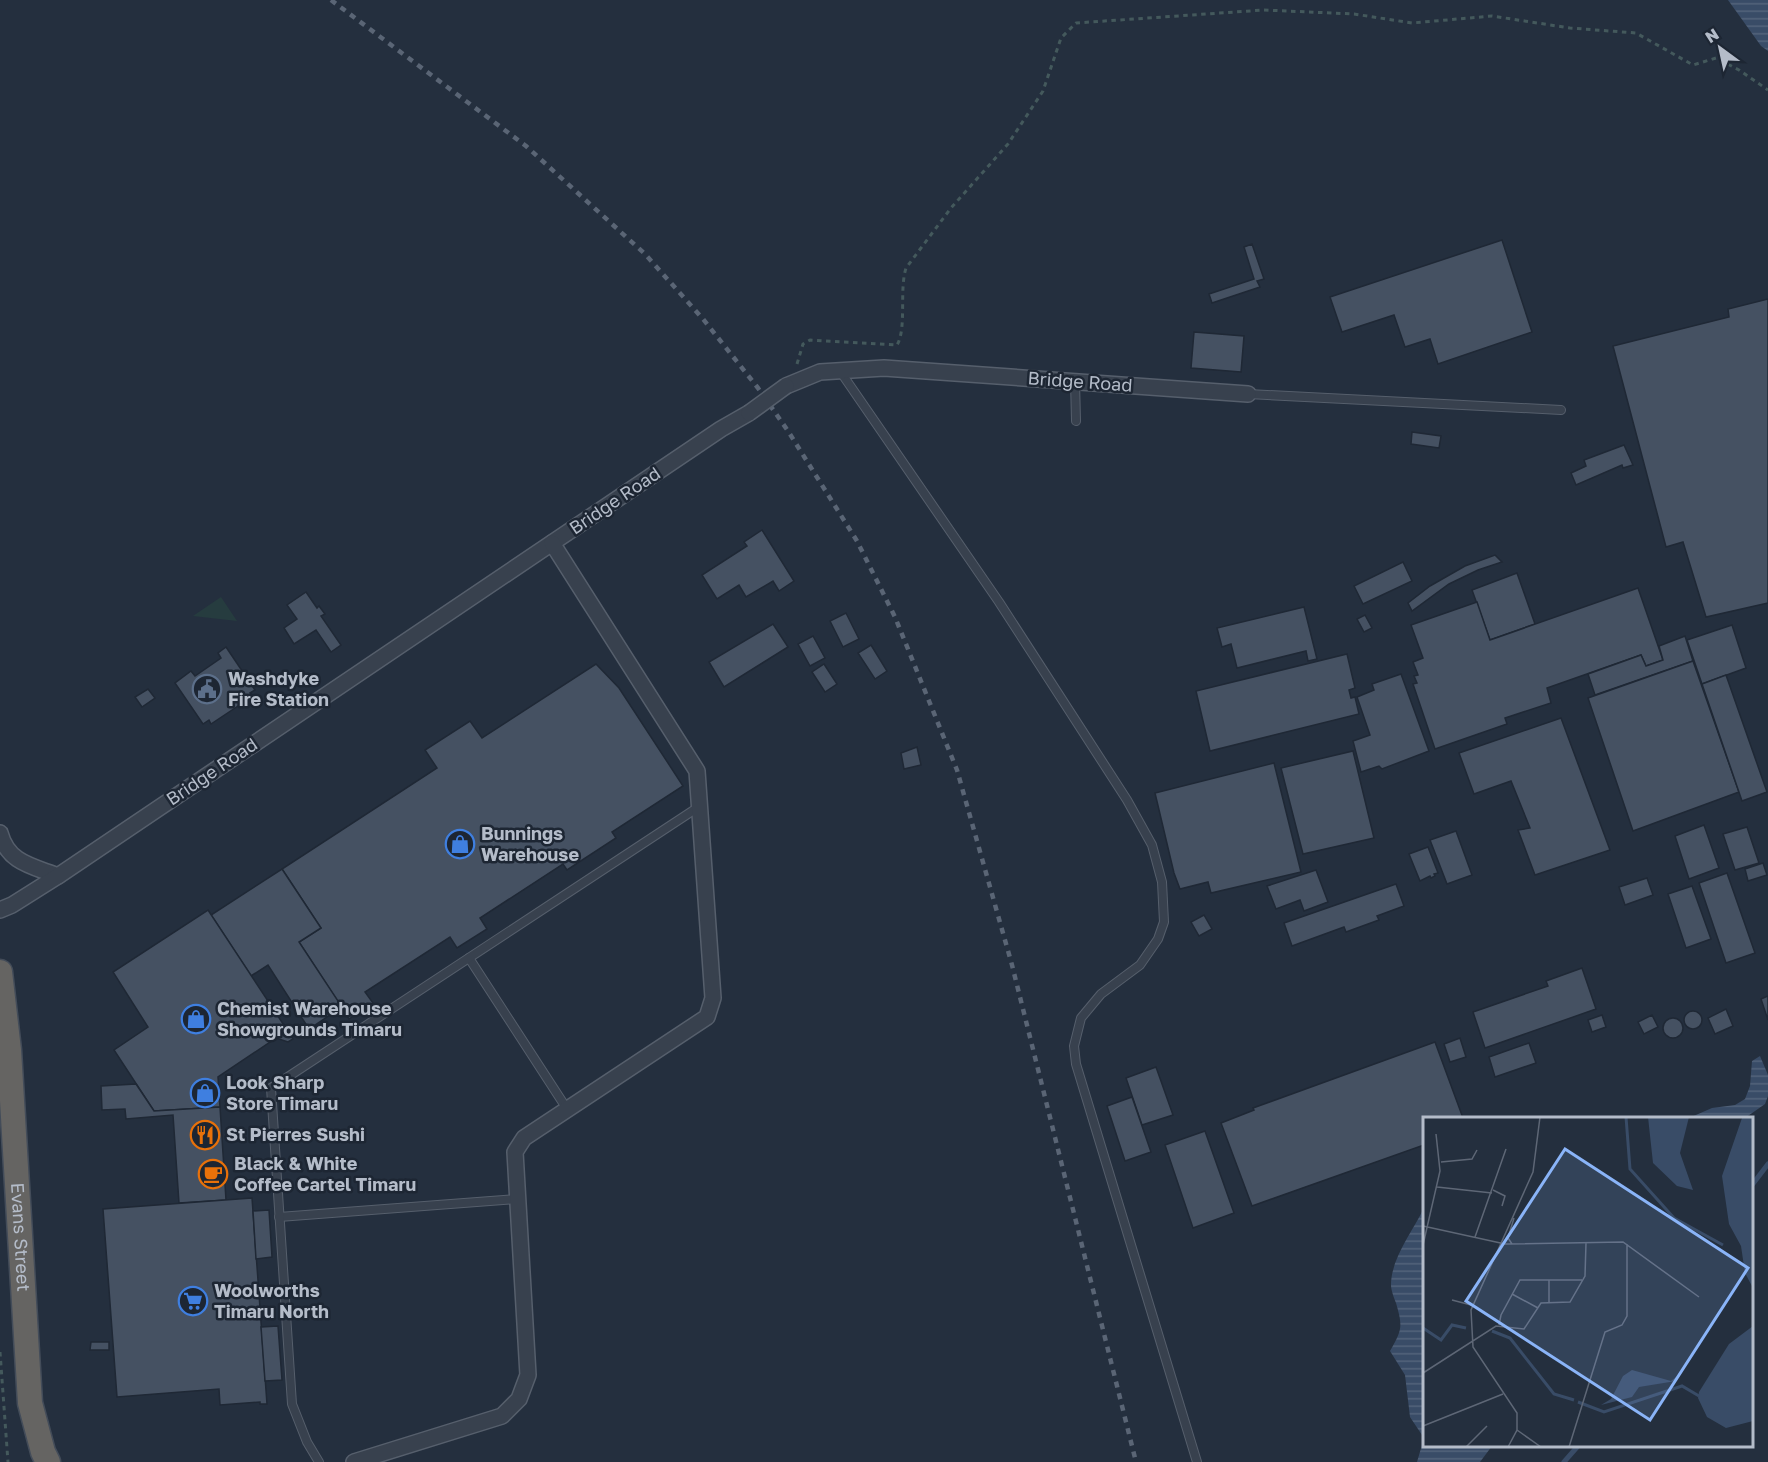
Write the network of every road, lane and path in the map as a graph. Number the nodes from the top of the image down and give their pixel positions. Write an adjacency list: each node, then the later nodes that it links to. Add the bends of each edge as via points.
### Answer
1 (1768, 90): 2 (path, via 1716,58 1693,65 1636,33 1492,16 1412,23 1354,14 1264,10 1076,22 1062,39 1043,91 1008,144 951,208 906,268 897,345 810,340 803,344)
2 (799, 362)
3 (840, 371): 4 (street, Bridge Road, via 884,368); 8 (street, Bridge Road, bridge, via 820,372 786,386); 24 (lane, via 1018,632 1127,800 1158,860 1164,922 1158,939 1140,965 1101,994 1081,1018 1074,1046 1076,1064)
4 (1075, 381): 5 (street, Bridge Road); 7 (lane)
5 (1248, 394): 6 (lane)
6 (1561, 410)
7 (1076, 421)
8 (552, 543): 9 (street, via 697,771); 11 (street, Bridge Road)
9 (700, 806): 13 (lane); 16 (street, via 713,998 707,1017)
10 (0, 833): 11 (street, via 7,851 15,858)
11 (58, 876): 12 (street, Bridge Road)
12 (0, 910)
13 (469, 958): 16 (lane); 18 (lane, via 271,1088)
14 (0, 972): 15 (highway, Evans Street)
15 (1, 994): 21 (highway, Evans Street, via 9,1050 30,1404)
16 (567, 1109): 17 (street, via 524,1138 514,1152)
17 (517, 1199): 18 (lane); 23 (street, via 528,1375 519,1399 502,1416)
18 (279, 1216): 22 (lane, via 292,1404)
19 (0, 1352): 20 (path)
20 (8, 1462)
21 (48, 1462)
22 (319, 1462)
23 (354, 1462)
24 (1197, 1462)

